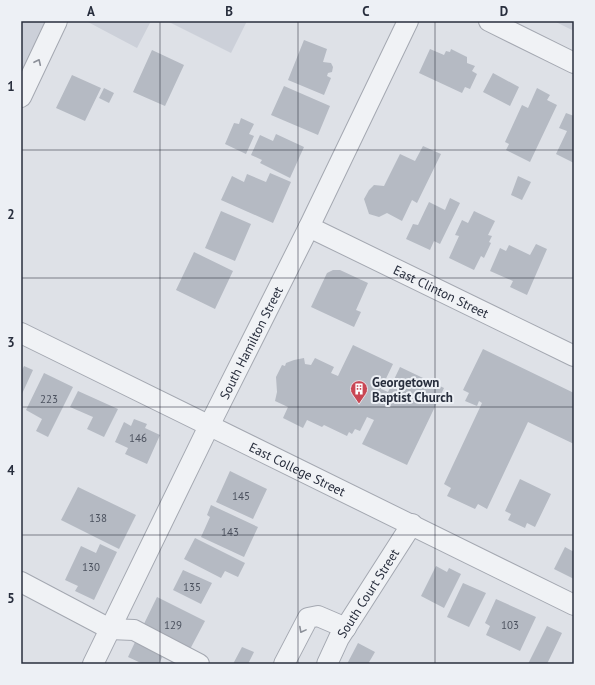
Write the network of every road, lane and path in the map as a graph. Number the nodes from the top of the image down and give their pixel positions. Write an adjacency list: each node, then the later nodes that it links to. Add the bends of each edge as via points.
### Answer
1 (57, 21): 5 (street, one-way to 1)
2 (408, 21): 6 (street, South Hamilton Street)
3 (489, 21): 4 (street)
4 (574, 63)
5 (21, 97)
6 (309, 227): 8 (street, East Clinton Street); 9 (street, South Hamilton Street)
7 (21, 333): 9 (street, East College Street)
8 (574, 356)
9 (209, 426): 10 (street, East College Street); 14 (street, South Hamilton Street)
10 (412, 524): 12 (street, East College Street); 13 (street, South Court Street)
11 (21, 582): 14 (street)
12 (574, 605)
13 (346, 628): 17 (street, one-way to 17, via 318,616 308,618); 18 (street, South Court Street)
14 (110, 629): 15 (street, South Hamilton Street); 16 (street, via 134,630)
15 (93, 664)
16 (199, 664)
17 (284, 664)
18 (327, 664)

